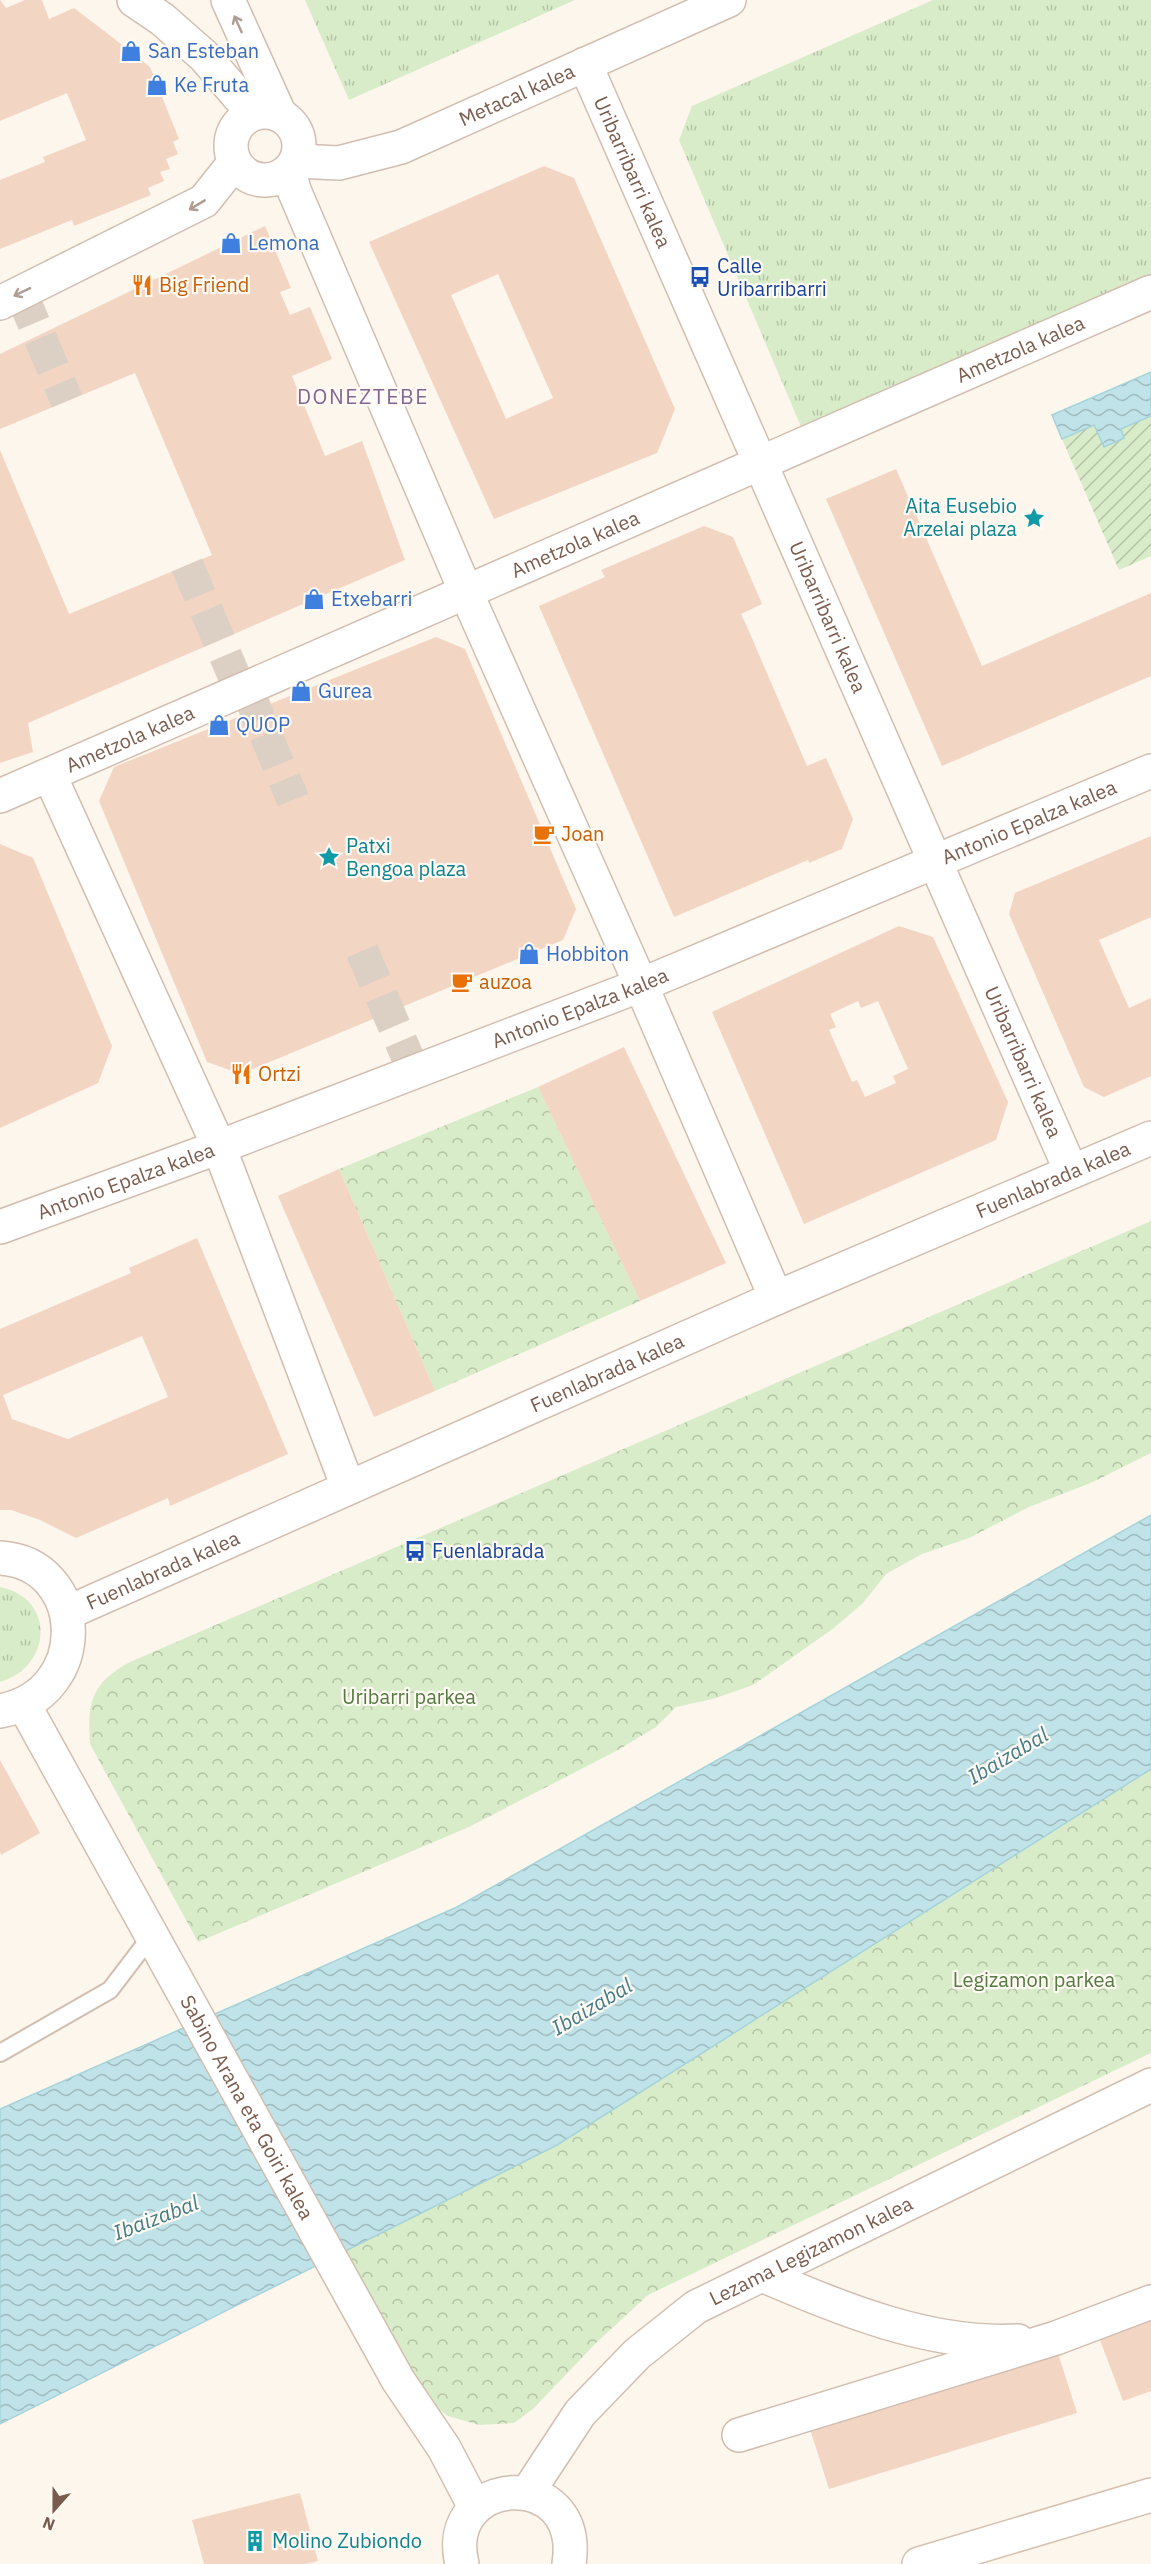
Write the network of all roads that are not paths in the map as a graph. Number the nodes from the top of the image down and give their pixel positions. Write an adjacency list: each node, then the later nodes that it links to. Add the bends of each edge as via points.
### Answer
1 (134, 0): 6 (street, via 162,19)
2 (228, 0): 6 (street, one-way to 2)
3 (729, 0): 4 (street, Metacal kalea)
4 (681, 9): 5 (street, Metacal kalea)
5 (585, 64): 8 (street, Metacal kalea, via 390,150 339,163); 11 (street, Uribarribarri kalea)
6 (266, 114): 7 (street, via 238,123 230,145); 8 (street, via 296,132 299,152)
7 (235, 162): 8 (street, via 244,172 267,180 279,178); 10 (street, one-way to 10, via 204,201)
8 (293, 165): 12 (street, via 294,190)
9 (1151, 292): 11 (street, Ametzola kalea)
10 (0, 303)
11 (759, 463): 12 (street, Ametzola kalea); 16 (street, Uribarribarri kalea)
12 (466, 592): 14 (street, Ametzola kalea); 17 (street)
13 (1151, 771): 16 (street, Antonio Epalza kalea)
14 (50, 776): 15 (street, Ametzola kalea); 19 (street)
15 (0, 796)
16 (935, 862): 17 (street, Antonio Epalza kalea); 20 (street, Uribarribarri kalea)
17 (641, 985): 19 (street, Antonio Epalza kalea); 22 (street)
18 (1151, 1138): 20 (street, Fuenlabrada kalea)
19 (219, 1147): 21 (street, Antonio Epalza kalea); 23 (street)
20 (1071, 1171): 22 (street, Fuenlabrada kalea)
21 (0, 1227)
22 (776, 1298): 23 (street, Fuenlabrada kalea)
23 (348, 1487): 25 (street, Fuenlabrada kalea)
24 (0, 1558): 25 (street, via 35,1569 55,1588)
25 (67, 1613): 26 (street, via 70,1640 63,1667 47,1690)
26 (12, 1708): 27 (street, Sabino Arana eta Goiri kalea)
27 (152, 1935): 28 (lane, via 110,1990); 36 (street, Sabino Arana eta Goiri kalea, via 398,2380 444,2448)
28 (0, 2053)
29 (1151, 2085): 30 (street, Lezama Legizamon kalea)
30 (762, 2275): 32 (street, via 846,2310 945,2335 993,2342); 34 (street, Lezama Legizamon kalea, via 696,2307 637,2354 580,2412)
31 (1151, 2302): 32 (street)
32 (1056, 2338): 33 (street)
33 (739, 2435)
34 (528, 2492): 36 (street, via 509,2491 491,2496); 38 (street, via 559,2512 572,2546)
35 (1151, 2495): 39 (street)
36 (475, 2507): 37 (street, via 460,2536)
37 (462, 2564)
38 (569, 2564)
39 (919, 2564)

